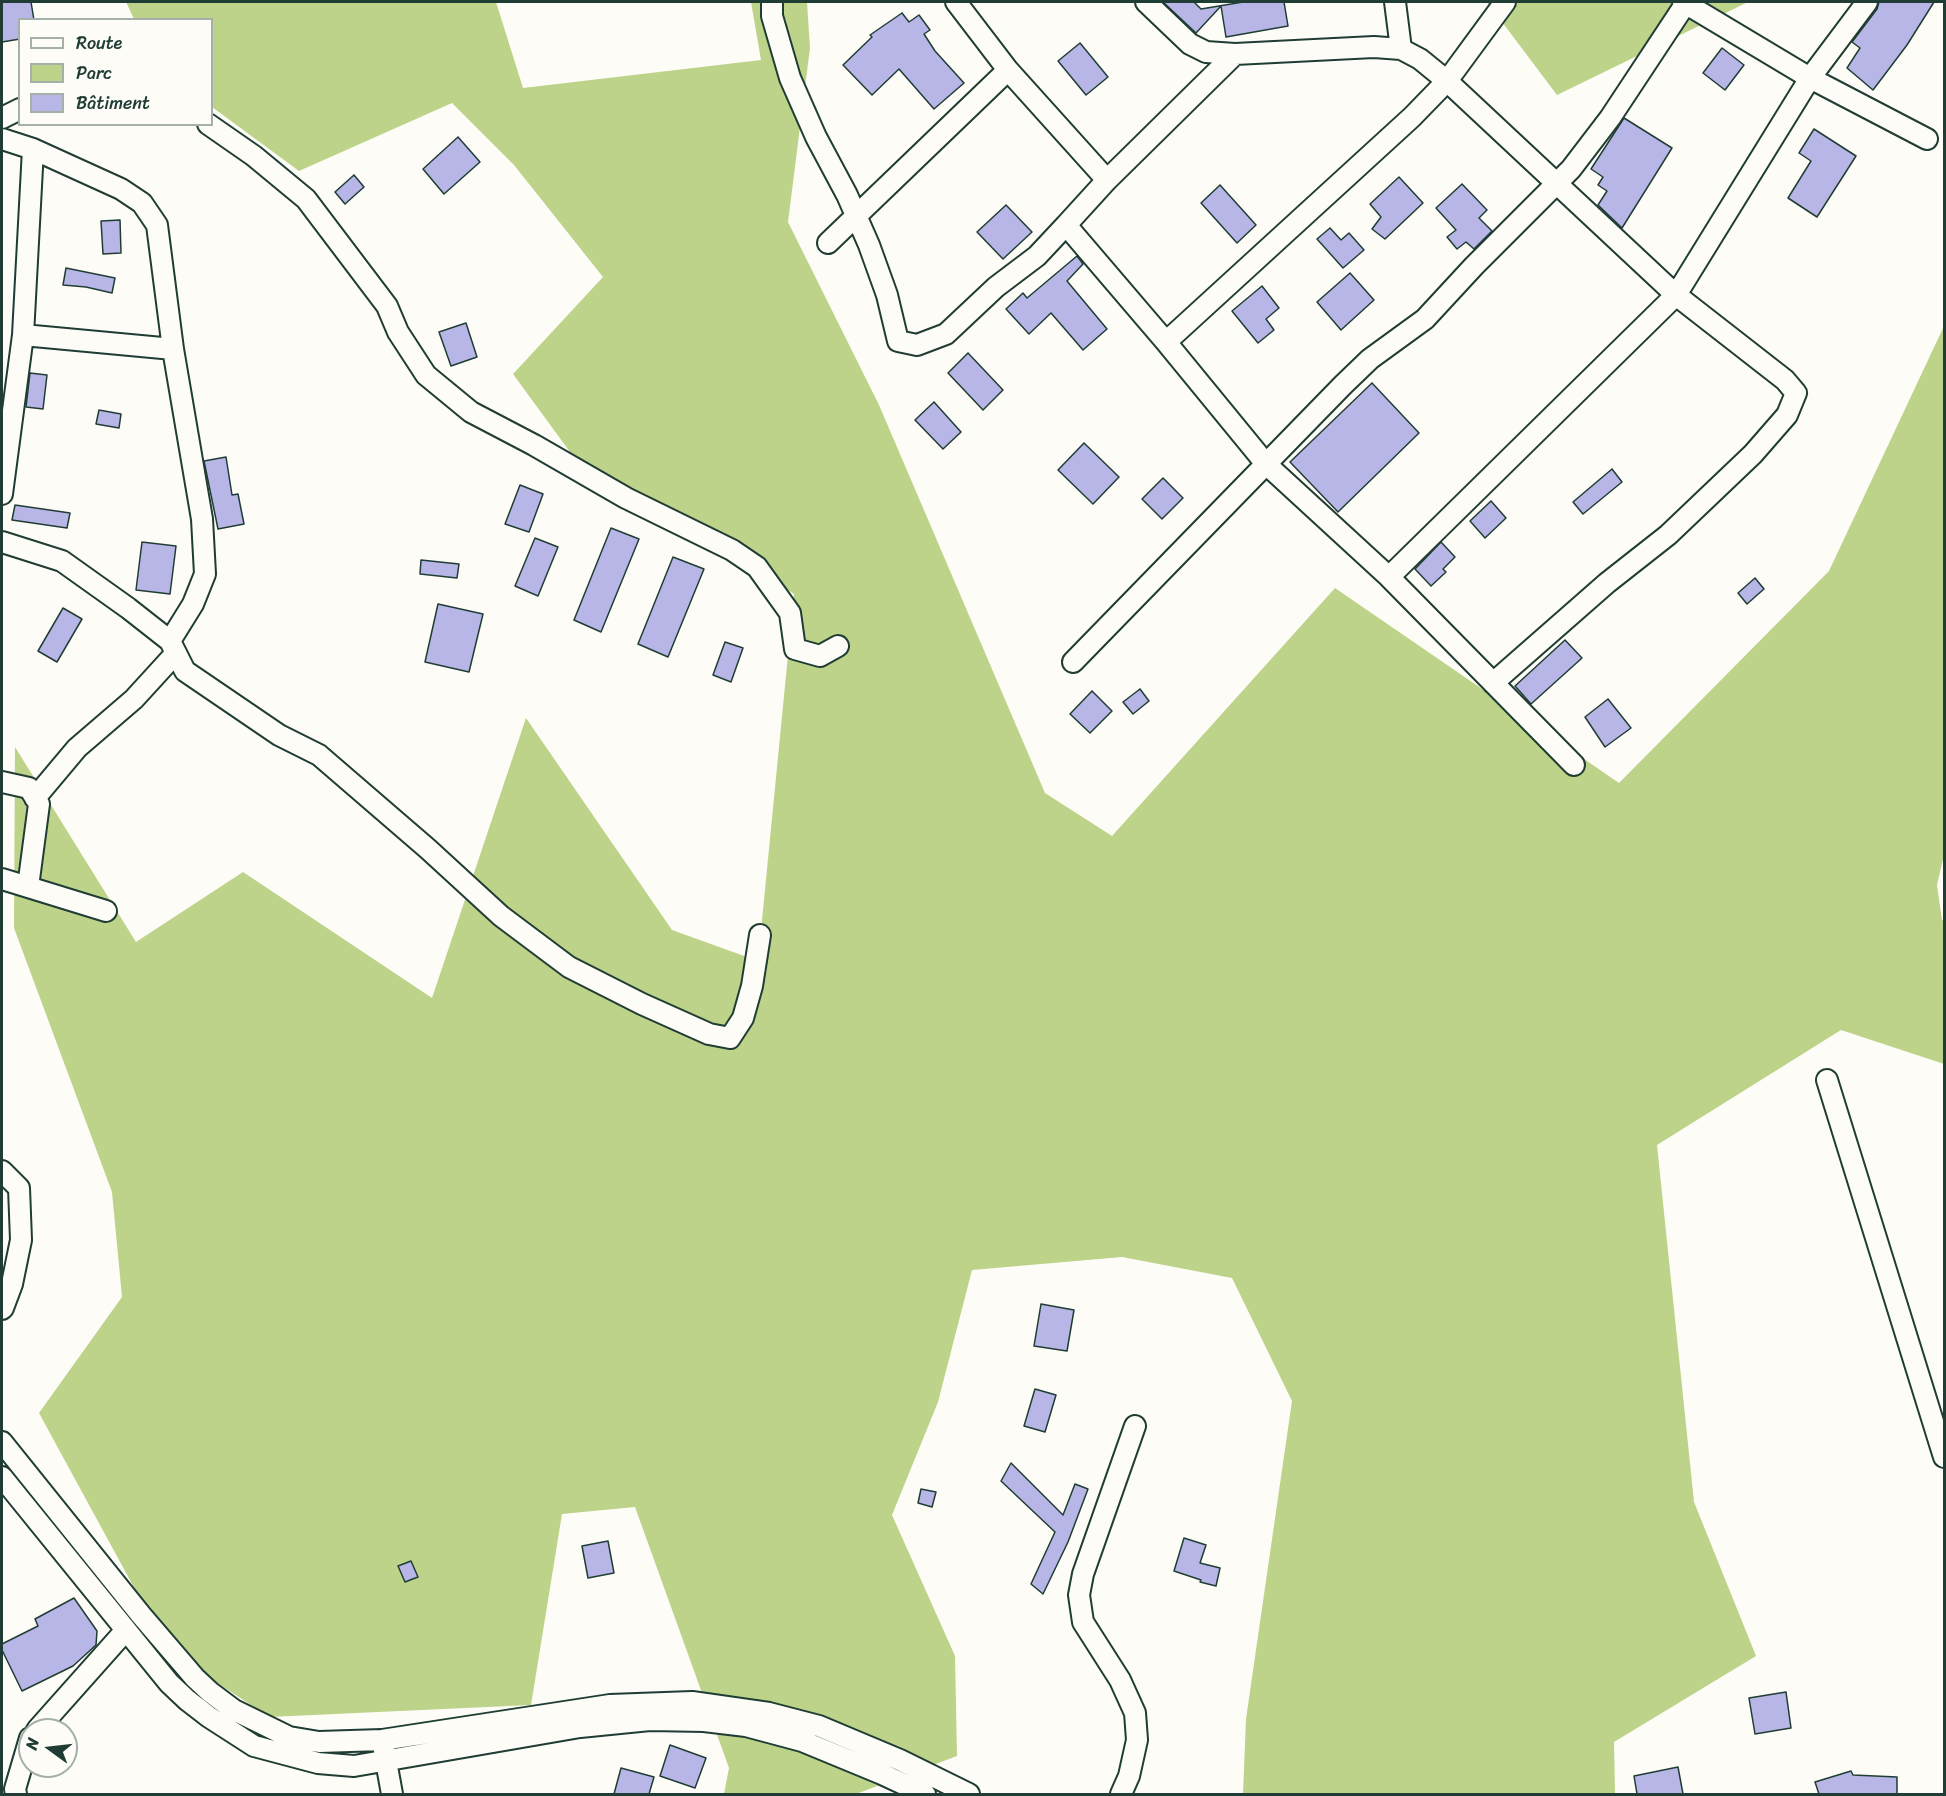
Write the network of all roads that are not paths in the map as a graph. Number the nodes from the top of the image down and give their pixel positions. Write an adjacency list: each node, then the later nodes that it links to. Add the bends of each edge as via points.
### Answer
1 (772, 2): 21 (street, via 772,16 790,78)
2 (956, 2): 10 (street)
3 (1146, 2): 9 (street, via 1190,44 1206,52)
4 (1395, 2): 8 (street)
5 (1505, 2): 12 (street)
6 (1684, 2): 11 (street); 20 (street, via 1610,118)
7 (1867, 2): 11 (street)
8 (1401, 49): 9 (street); 12 (street)
9 (1235, 54): 19 (street)
10 (1008, 70): 19 (street); 21 (street)
11 (1810, 78): 17 (street); 24 (street)
12 (1447, 81): 20 (street); 26 (street)
13 (18, 110): 14 (street)
14 (2, 118)
15 (211, 126): 32 (street, via 306,199 387,306 398,332 426,375 471,412 626,498 732,550 757,567 790,613 795,649 820,656)
16 (2, 139): 18 (street)
17 (1927, 139)
18 (33, 149): 25 (street); 27 (street, via 121,189 142,203 157,225)
19 (1107, 180): 22 (street)
20 (1556, 184): 24 (street); 28 (street, via 1425,319 1370,359)
21 (856, 216): 22 (street, via 887,295 898,342 917,345 946,334 996,287 1037,256); 23 (street)
22 (1066, 225): 26 (street)
23 (828, 243)
24 (1676, 295): 31 (street); 35 (street, via 1785,380 1796,393 1786,415 1753,454 1668,535)
25 (23, 335): 27 (street); 29 (street)
26 (1166, 342): 28 (street)
27 (173, 350): 33 (street, via 202,519 205,574)
28 (1266, 464): 31 (street); 34 (street)
29 (2, 494)
30 (2, 542): 33 (street, via 62,561 128,608)
31 (1389, 577): 35 (street)
32 (838, 646)
33 (173, 647): 38 (street, via 134,699 77,748); 42 (street, via 185,670 279,735 319,755 501,916 568,968 709,1034 730,1038 743,1018)
34 (1073, 662)
35 (1493, 683): 36 (street)
36 (1574, 765)
37 (2, 782): 38 (street, via 29,788)
38 (35, 798): 40 (street, via 39,804)
39 (2, 879): 40 (street)
40 (28, 887): 41 (street)
41 (106, 911)
42 (760, 935)
43 (1827, 1080): 48 (street)
44 (2, 1171): 45 (street, via 19,1188 21,1240 12,1284)
45 (2, 1309)
46 (1135, 1426): 59 (street, via 1079,1595 1083,1622 1120,1680 1135,1713 1137,1740)
47 (2, 1442): 52 (street, via 141,1615 210,1692 234,1710 289,1737 318,1742)
48 (1944, 1457)
49 (2, 1477): 50 (street)
50 (126, 1630): 51 (street); 53 (street, via 187,1700 254,1746 318,1763 354,1766)
51 (47, 1718)
52 (382, 1740): 53 (street); 58 (street, via 610,1705 692,1702 735,1706 819,1726)
53 (386, 1761): 56 (street); 57 (street, via 580,1726 651,1720 704,1721 746,1726 802,1741)
54 (18, 1778): 55 (street)
55 (16, 1794)
56 (392, 1794)
57 (925, 1794)
58 (969, 1794)
59 (1121, 1794)

